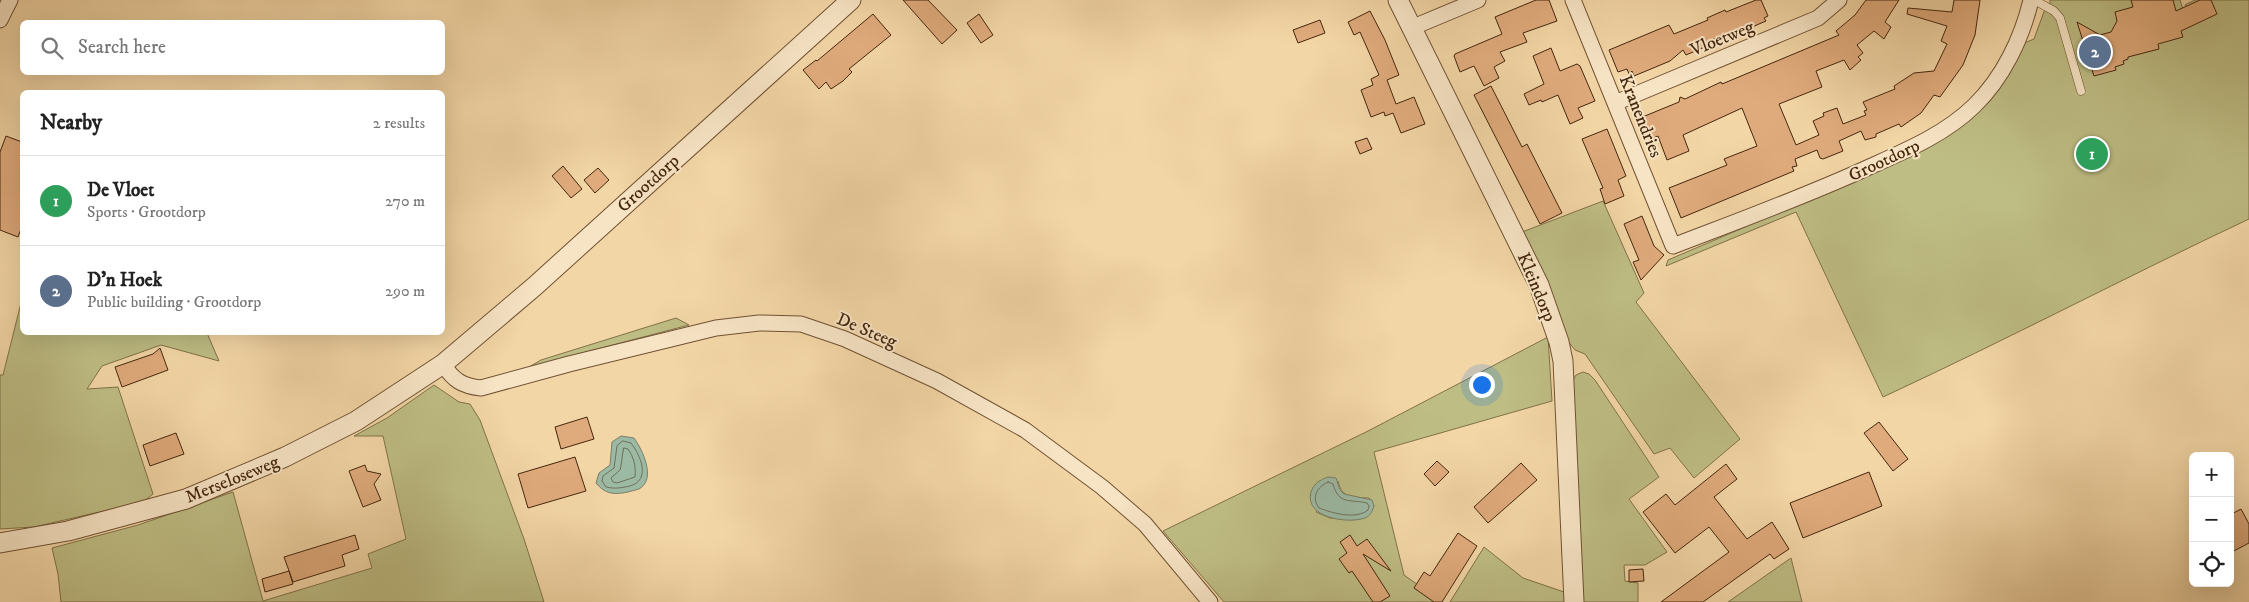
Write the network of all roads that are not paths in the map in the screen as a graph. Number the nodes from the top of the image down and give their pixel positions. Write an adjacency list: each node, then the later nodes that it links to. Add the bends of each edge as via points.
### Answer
1 (10, 0): 8 (street)
2 (851, 0): 13 (street, Grootdorp, via 535,286)
3 (1398, 0): 9 (street, Kleindorp)
4 (1478, 0): 9 (street)
5 (1573, 0): 11 (street, Kranendries)
6 (1839, 0): 11 (street, Vloetweg, via 1818,18)
7 (2032, 0): 10 (lane, Grootdorp, via 2054,11 2060,18); 12 (street, Grootdorp, via 1998,78 1975,105 1945,131 1820,190)
8 (0, 20)
9 (1411, 28): 16 (street, Kleindorp, via 1539,285 1559,342)
10 (2081, 91)
11 (1615, 103): 12 (street, Kranendries)
12 (1674, 246)
13 (443, 364): 14 (street, Merseloseweg, via 356,422 286,457 186,499 68,531); 15 (street, De Steeg, via 452,378 467,387 481,388 716,328 759,323 801,324 845,339 937,381 1024,430 1145,524)
14 (0, 543)
15 (1210, 602)
16 (1574, 602)

